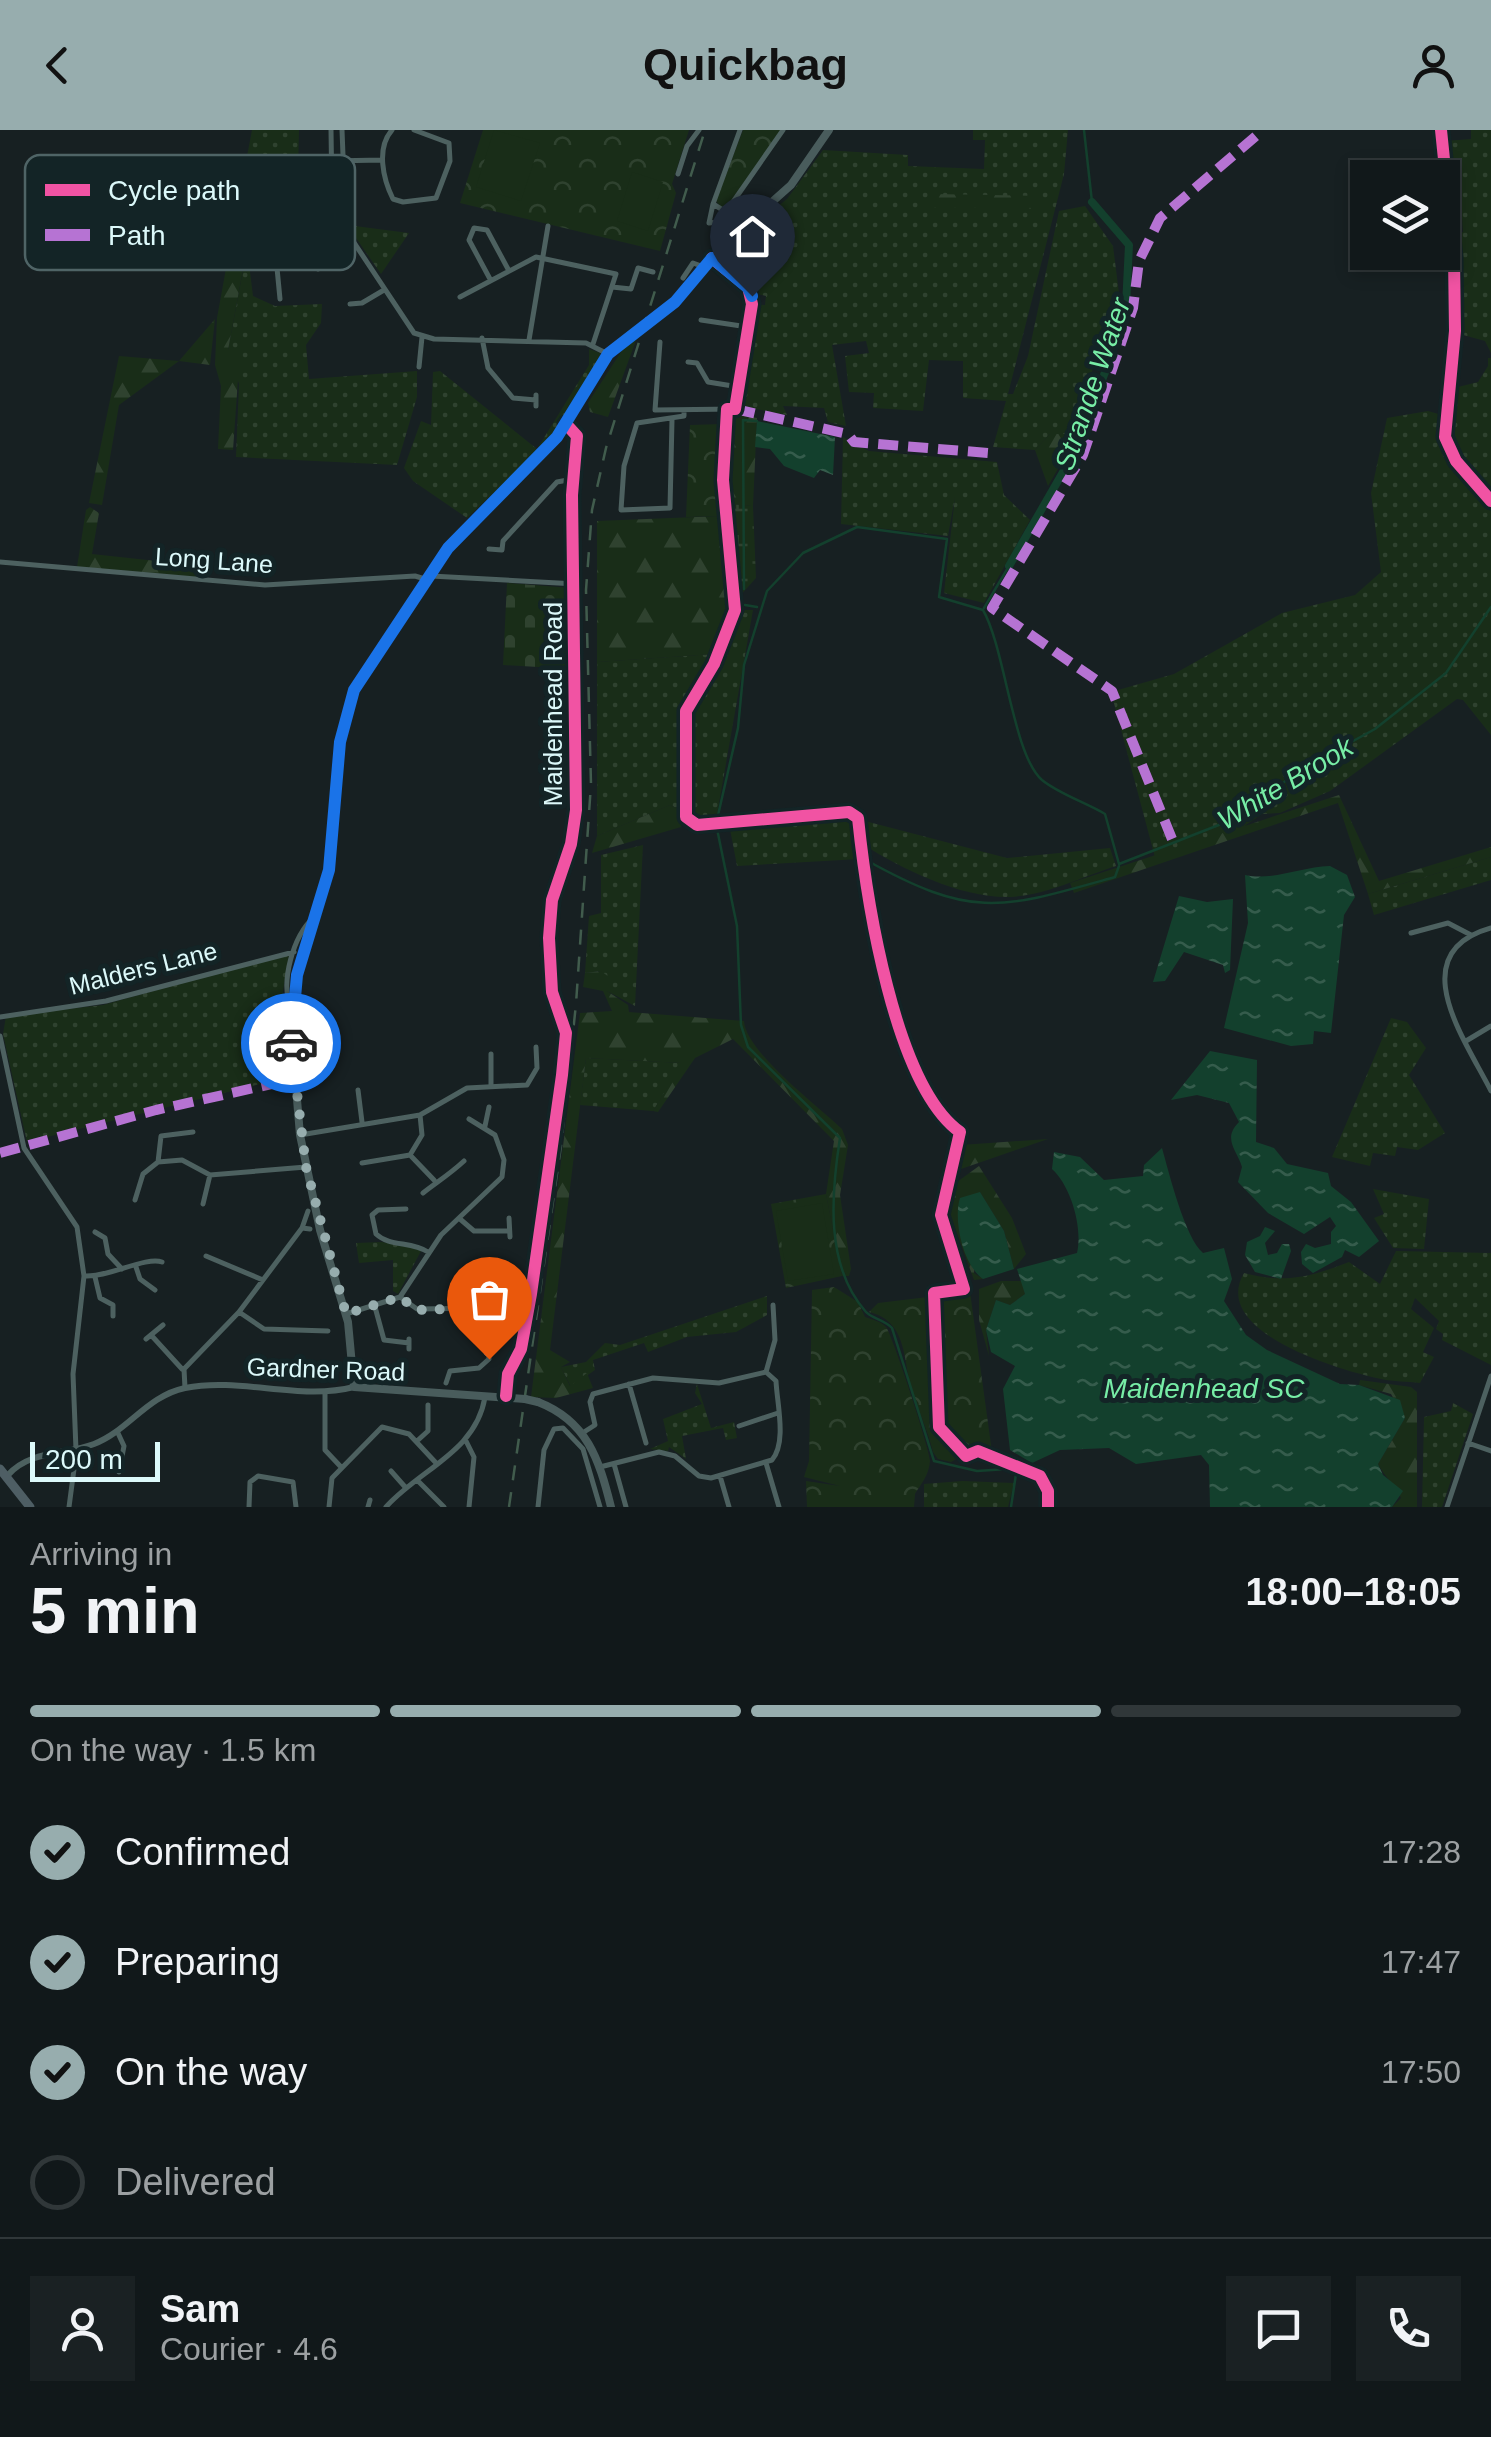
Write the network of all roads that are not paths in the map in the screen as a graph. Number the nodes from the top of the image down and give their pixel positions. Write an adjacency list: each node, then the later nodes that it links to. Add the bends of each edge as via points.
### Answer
1 (331, 130): 10 (street)
2 (342, 130): 11 (street)
3 (392, 130): 12 (street)
4 (420, 130): 12 (street, via 448,144 450,152 436,198 393,199)
5 (699, 130): 14 (street, via 686,146)
6 (740, 130): 15 (street)
7 (782, 130): 16 (street)
8 (828, 130): 20 (main road, via 791,185)
9 (1441, 130): 48 (main road, via 1455,331 1445,437)
10 (330, 155)
11 (344, 155)
12 (383, 160): 13 (street)
13 (355, 161)
14 (680, 171)
15 (713, 204): 16 (street); 16 (street, via 709,223 720,222)
16 (726, 212)
17 (548, 226): 19 (street)
18 (355, 244): 28 (street)
19 (542, 258): 22 (street); 27 (street, via 616,274); 36 (street)
20 (712, 258): 21 (main road); 33 (street, via 748,288)
21 (704, 267): 25 (street, via 693,263); 39 (main road, via 675,302)
22 (508, 268): 26 (street); 26 (street, via 488,230 474,228 469,240)
23 (277, 270): 30 (street)
24 (653, 272): 27 (street, via 636,267 631,289)
25 (684, 275)
26 (490, 279): 29 (street)
27 (612, 287): 38 (street)
28 (384, 290): 31 (street); 34 (street, via 404,324)
29 (460, 296)
30 (280, 299)
31 (350, 304)
32 (706, 319): 33 (street)
33 (748, 327): 42 (street)
34 (422, 337): 35 (street); 41 (street)
35 (482, 338): 36 (street); 43 (street, via 492,376 513,398)
36 (530, 340): 38 (street)
37 (660, 342): 44 (street, via 655,410)
38 (594, 344): 39 (street)
39 (608, 354): 46 (main road)
40 (688, 362): 42 (street, via 697,363 714,385)
41 (419, 367)
42 (739, 388): 44 (street, via 731,409)
43 (536, 401)
44 (684, 410): 45 (street)
45 (672, 420): 45 (street, via 670,508 621,510 635,426)
46 (566, 424): 47 (street, Maidenhead Road, via 577,436); 51 (main road)
47 (573, 480): 49 (street, via 557,482 503,541 505,550); 52 (street, Maidenhead Road)
48 (1491, 502)
49 (489, 549)
50 (0, 562): 51 (street, Long Lane, via 265,585)
51 (426, 577): 52 (street, Long Lane); 53 (main road, via 354,690 340,742 329,870)
52 (576, 584): 119 (street, Maidenhead Road, via 576,810 549,938 552,992 566,1033 531,1294)
53 (318, 914): 57 (street, via 305,925); 58 (main road)
54 (1491, 928): 56 (street)
55 (1411, 932): 56 (street, via 1448,924)
56 (1470, 935): 62 (street, via 1446,965 1444,990)
57 (294, 952): 58 (street, via 285,992); 59 (street, Malders Lane, via 106,1002)
58 (292, 1010): 74 (main road)
59 (0, 1017)
60 (1491, 1026): 62 (street)
61 (0, 1036): 95 (street, via 24,1148 76,1226)
62 (1466, 1041): 67 (street)
63 (536, 1047): 65 (street, via 537,1068 526,1086)
64 (491, 1054): 65 (street)
65 (491, 1086): 69 (street, via 448,1096)
66 (358, 1090): 71 (street)
67 (1491, 1091)
68 (489, 1108): 72 (street)
69 (420, 1115): 71 (street); 75 (street, via 422,1135)
70 (469, 1119): 72 (street)
71 (362, 1122): 74 (street)
72 (485, 1126): 88 (street, via 495,1135 504,1170)
73 (194, 1132): 76 (street, via 161,1136)
74 (300, 1135): 79 (main road)
75 (410, 1155): 78 (street); 81 (street)
76 (158, 1162): 80 (street, via 182,1160); 83 (street, via 143,1174)
77 (459, 1162): 81 (street, via 446,1178)
78 (366, 1164)
79 (306, 1167): 80 (street); 105 (main road)
80 (210, 1175): 84 (street)
81 (434, 1180): 82 (street)
82 (423, 1193)
83 (135, 1200)
84 (203, 1204)
85 (406, 1209): 90 (street, via 370,1214 378,1238)
86 (308, 1210): 97 (street, via 306,1229)
87 (509, 1218): 88 (street, via 510,1234 474,1230)
88 (460, 1220): 90 (street)
89 (95, 1232): 94 (street)
90 (428, 1252): 100 (street)
91 (206, 1256): 97 (street)
92 (162, 1262): 93 (street)
93 (136, 1267): 94 (street); 99 (street)
94 (122, 1269): 96 (street)
95 (84, 1276): 96 (street); 131 (street, via 73,1374)
96 (95, 1277): 106 (street)
97 (264, 1281): 104 (street)
98 (485, 1286): 103 (street)
99 (155, 1290)
100 (400, 1297): 102 (street); 103 (street, via 417,1310)
101 (773, 1305): 111 (street, via 775,1340)
102 (375, 1307): 105 (street); 109 (street, via 384,1340)
103 (486, 1308): 113 (street, via 485,1365 450,1368)
104 (239, 1312): 108 (street, via 264,1329); 110 (street)
105 (346, 1314): 115 (main road)
106 (113, 1316)
107 (162, 1325): 110 (street, via 148,1337)
108 (328, 1330)
109 (409, 1343)
110 (184, 1369): 116 (street)
111 (766, 1372): 114 (street, via 719,1383 653,1378); 122 (street, via 776,1381)
112 (1491, 1376): 120 (street)
113 (446, 1383)
114 (629, 1384): 125 (street, via 593,1394 595,1425); 129 (street)
115 (354, 1387): 117 (street, Gardner Road); 118 (main road, Gardner Road)
116 (186, 1388): 117 (street, Gardner Road); 124 (street, via 157,1398)
117 (325, 1391): 136 (street, via 325,1450)
118 (485, 1395): 119 (main road, Gardner Road); 127 (street)
119 (506, 1396): 125 (main road, Gardner Road, bridge, via 556,1409)
120 (1487, 1398): 128 (street)
121 (428, 1405): 126 (street, via 428,1432)
122 (778, 1413): 123 (street); 132 (street, via 777,1454)
123 (743, 1425)
124 (117, 1431): 131 (street); 139 (street, via 124,1446)
125 (584, 1432): 135 (main road)
126 (418, 1441): 133 (street); 136 (street, via 401,1429 382,1427)
127 (466, 1441): 133 (street); 152 (street, via 474,1457)
128 (1468, 1443): 130 (street); 159 (street)
129 (646, 1444)
130 (1491, 1451)
131 (76, 1452): 138 (street, via 40,1456); 146 (street)
132 (766, 1463): 140 (street); 158 (street)
133 (437, 1464): 141 (street)
134 (614, 1464): 135 (street); 140 (street, via 659,1452 704,1478); 156 (street)
135 (600, 1467): 143 (main road)
136 (341, 1468): 149 (street, via 328,1490)
137 (392, 1471): 142 (street)
138 (4, 1472): 145 (main road)
139 (119, 1472)
140 (720, 1476): 157 (street)
141 (416, 1480): 142 (street); 151 (street)
142 (406, 1488): 150 (street)
143 (608, 1494): 144 (street); 155 (main road)
144 (597, 1497): 153 (street, via 582,1449 562,1428 554,1429 544,1450); 154 (street)
145 (30, 1507)
146 (69, 1507)
147 (250, 1507): 148 (street, via 255,1476 294,1484)
148 (296, 1507)
149 (328, 1507)
150 (386, 1507)
151 (444, 1507)
152 (469, 1507)
153 (538, 1507)
154 (600, 1507)
155 (611, 1507)
156 (626, 1507)
157 (730, 1507)
158 (779, 1507)
159 (1446, 1507)

